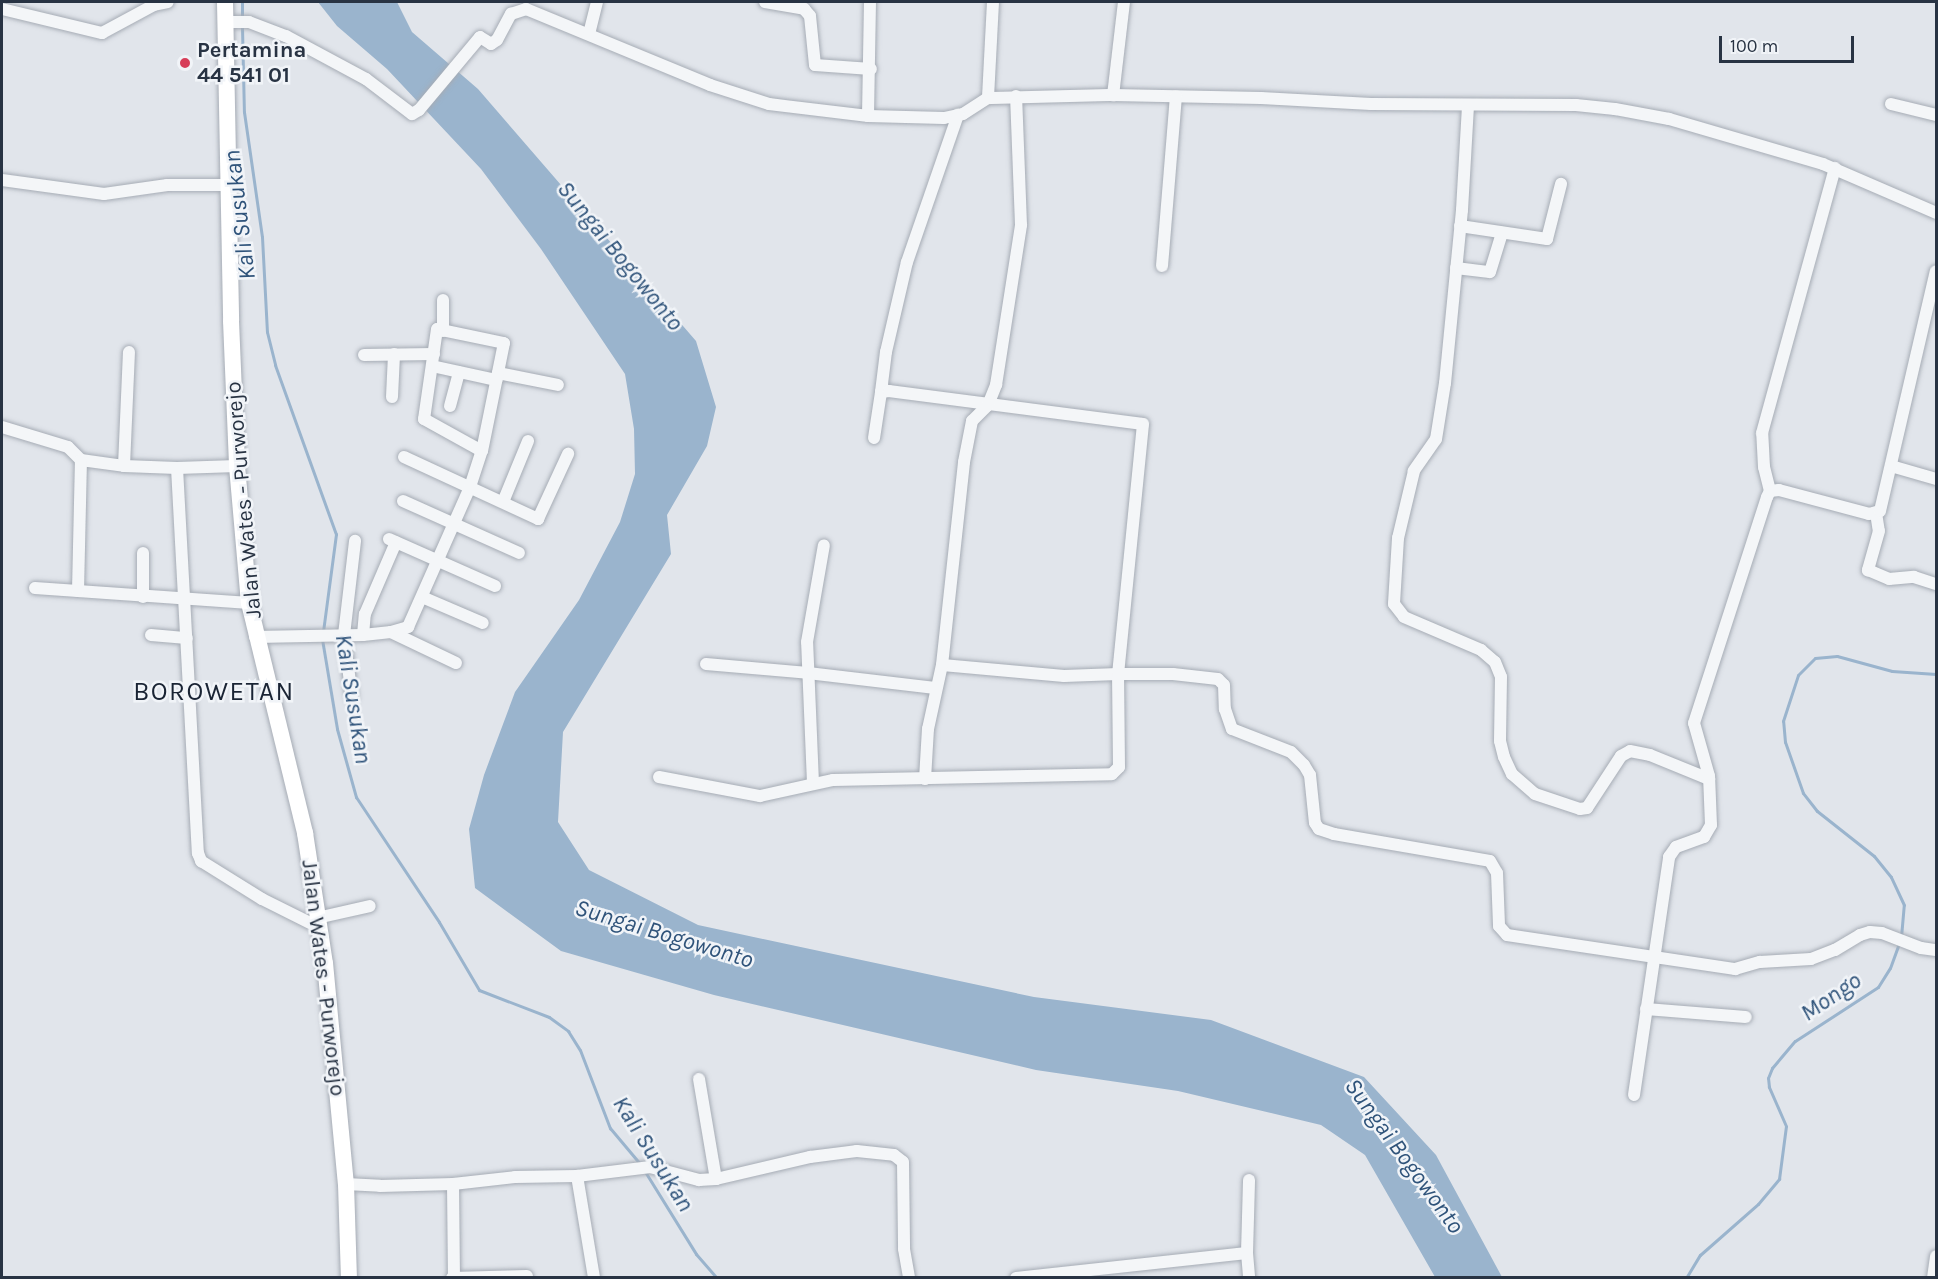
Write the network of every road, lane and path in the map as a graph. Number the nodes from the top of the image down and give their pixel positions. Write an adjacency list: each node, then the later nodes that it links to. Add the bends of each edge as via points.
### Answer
1 (168, 2): 8 (street, via 154,5 102,33)
2 (225, 2): 9 (highway, Jalan Wates - Purworejo)
3 (597, 2): 10 (street)
4 (765, 2): 11 (street, via 804,9 810,16 815,65)
5 (870, 2): 11 (street)
6 (993, 2): 15 (street)
7 (1124, 2): 12 (street)
8 (2, 9)
9 (230, 22): 10 (street, via 249,22 286,36 366,79 411,113 419,110 480,37 491,44 497,40 511,14 526,9); 24 (highway, Jalan Wates - Purworejo)
10 (589, 34): 20 (street, via 710,85 769,104)
11 (871, 69): 20 (street)
12 (1113, 95): 13 (street); 14 (street)
13 (1016, 96): 15 (street); 42 (street, via 1021,225 996,385)
14 (1176, 97): 17 (street); 28 (street)
15 (988, 98): 18 (street)
16 (1891, 104): 19 (street)
17 (1468, 106): 21 (street, via 1576,105 1640,113); 26 (street)
18 (958, 115): 20 (street); 40 (street, via 907,262)
19 (1936, 115)
20 (868, 116)
21 (1835, 168): 25 (street); 57 (street, via 1762,433)
22 (2, 180): 24 (street, via 104,194 166,185)
23 (1561, 184): 27 (street, via 1547,239)
24 (229, 185): 51 (highway, Jalan Wates - Purworejo)
25 (1936, 213)
26 (1460, 226): 27 (street); 29 (street)
27 (1502, 233): 29 (street, via 1490,272)
28 (1162, 266)
29 (1456, 268): 91 (street, via 1438,428 1432,448 1414,471 1398,538 1394,604 1404,617 1481,650 1495,662 1501,677 1500,741 1504,757 1512,774 1535,795 1587,808 1621,756 1630,751)
30 (1936, 271): 53 (street)
31 (443, 300): 32 (street)
32 (443, 331): 36 (street, via 437,330); 38 (street, via 504,343)
33 (129, 352): 52 (street)
34 (394, 354): 35 (street); 36 (street); 41 (street)
35 (364, 355)
36 (433, 360): 37 (street); 47 (street, via 424,419)
37 (459, 372): 38 (street); 43 (street)
38 (497, 377): 39 (street); 47 (street)
39 (558, 385)
40 (881, 392): 42 (street, via 898,391); 45 (street)
41 (392, 397)
42 (988, 405): 84 (street, via 972,420 964,462); 86 (street, via 1143,424)
43 (450, 406)
44 (2, 427): 50 (street, via 68,447)
45 (874, 438)
46 (528, 441): 59 (street)
47 (482, 451): 56 (street)
48 (568, 454): 59 (street, via 538,519)
49 (404, 457): 56 (street)
50 (81, 460): 52 (street); 70 (street)
51 (237, 465): 54 (street); 74 (highway, Jalan Wates - Purworejo)
52 (124, 466): 54 (street)
53 (1891, 466): 55 (street); 60 (street, via 1881,508)
54 (177, 468): 73 (street)
55 (1936, 478)
56 (470, 487): 59 (street); 61 (street)
57 (1770, 491): 60 (street, via 1789,491); 91 (street, via 1694,723)
58 (403, 501): 61 (street)
59 (503, 502)
60 (1876, 513): 67 (street, via 1879,531 1868,570 1889,579 1914,577)
61 (454, 523): 65 (street); 66 (street)
62 (355, 541): 78 (street)
63 (824, 545): 85 (street, via 807,642)
64 (143, 553): 71 (street)
65 (519, 553)
66 (437, 559): 68 (street); 72 (street); 79 (street, via 393,540 365,614)
67 (1936, 585)
68 (495, 586)
69 (35, 588): 70 (street)
70 (78, 591): 71 (street)
71 (143, 597): 73 (street)
72 (422, 597): 75 (street); 76 (street, via 408,627)
73 (184, 600): 74 (street); 81 (street)
74 (249, 603): 80 (highway, Jalan Wates - Purworejo)
75 (483, 623)
76 (391, 632): 79 (street); 82 (street)
77 (151, 635): 81 (street)
78 (344, 635): 79 (street); 80 (street); 88 (street)
79 (363, 635)
80 (255, 637): 94 (highway, Jalan Wates - Purworejo, via 305,833)
81 (187, 638): 94 (street, via 199,857 262,899)
82 (456, 663)
83 (706, 664): 85 (street)
84 (942, 665): 86 (street, via 1064,675); 87 (street)
85 (808, 673): 87 (street); 92 (street)
86 (1118, 674): 90 (street, via 1119,767 1115,773); 96 (street, via 1173,674 1220,680 1232,729 1291,752 1304,765 1310,775 1319,829 1490,861 1497,873 1498,926 1507,935)
87 (935, 688): 90 (street)
88 (352, 698)
89 (659, 777): 92 (street, via 760,796)
90 (925, 779): 92 (street, via 862,778)
91 (1709, 779): 96 (street, via 1712,818 1707,834 1676,847 1669,857)
92 (813, 783)
93 (370, 906): 94 (street)
94 (318, 923): 104 (highway, Jalan Wates - Purworejo)
95 (1936, 950): 96 (street, via 1870,932 1811,959 1760,962 1741,969)
96 (1654, 957): 97 (street)
97 (1646, 1009): 98 (street); 100 (street)
98 (1746, 1017)
99 (699, 1079): 102 (street)
100 (1634, 1095)
101 (577, 1176): 102 (street, via 650,1167 699,1180); 105 (street); 112 (street)
102 (716, 1179): 113 (street, via 810,1157 857,1151 897,1156 903,1162 904,1249)
103 (1249, 1180): 106 (street)
104 (346, 1184): 105 (street); 111 (highway, Jalan Wates - Purworejo)
105 (453, 1184): 110 (street)
106 (1247, 1253): 108 (street, via 1196,1257); 115 (street)
107 (1936, 1256): 116 (street)
108 (1111, 1273): 114 (street)
109 (527, 1276): 110 (street)
110 (453, 1277)
111 (349, 1278)
112 (594, 1278)
113 (909, 1278)
114 (1017, 1278)
115 (1249, 1278)
116 (1933, 1278)

